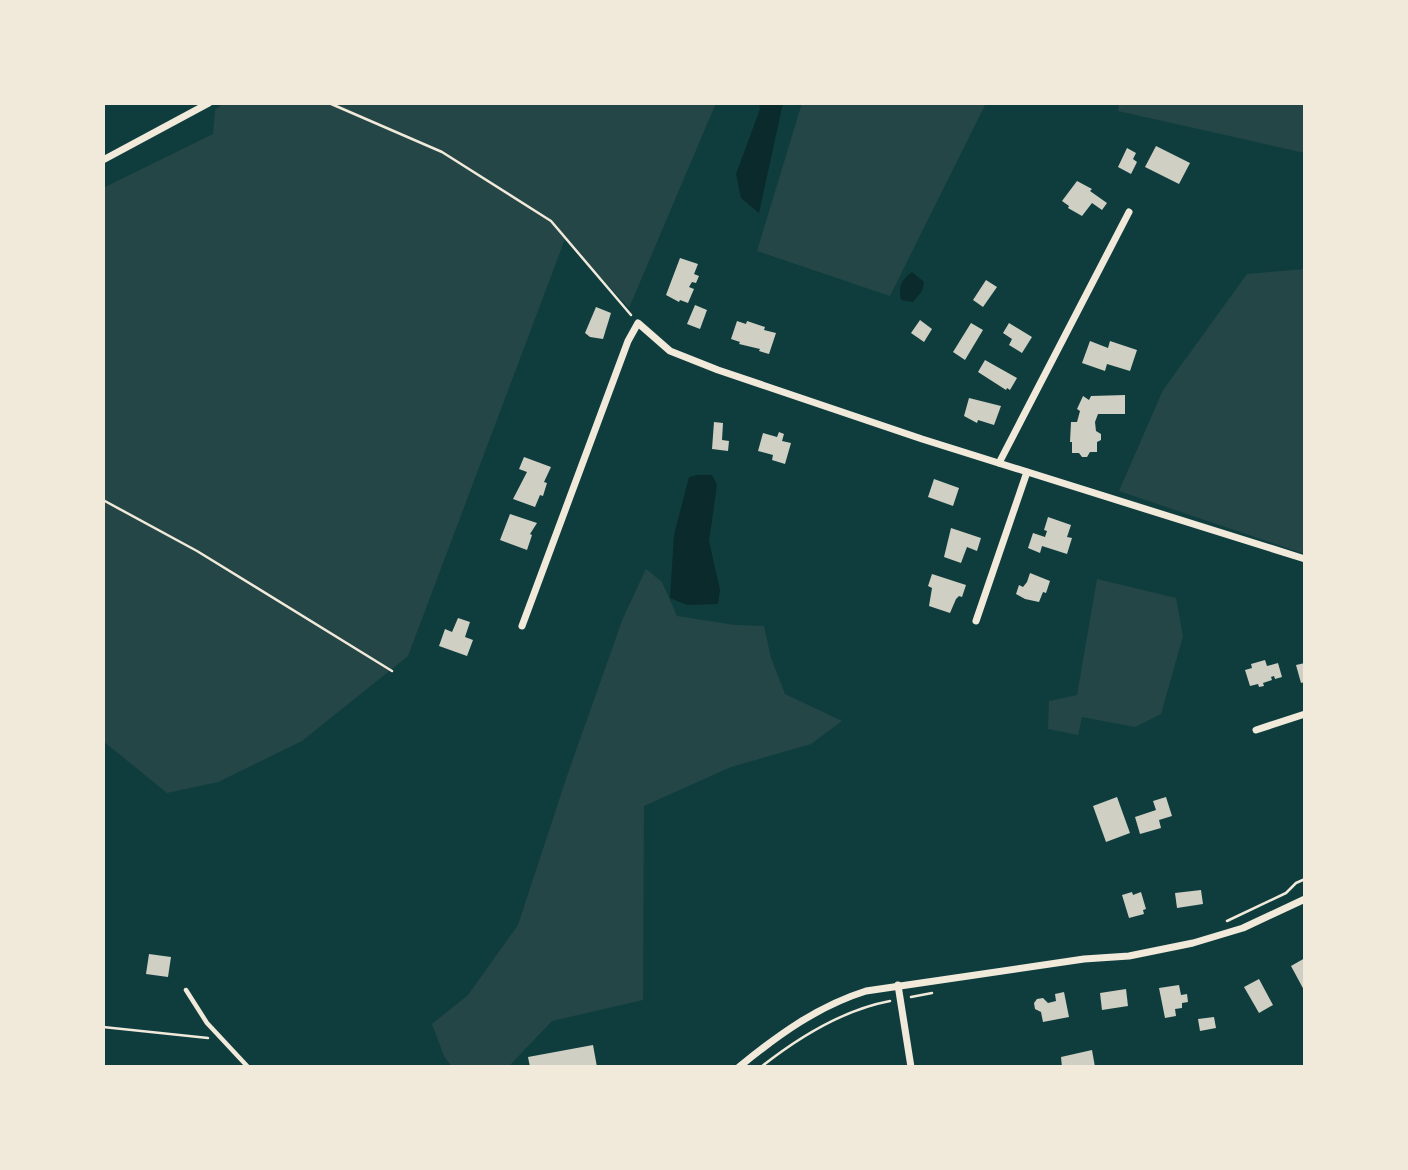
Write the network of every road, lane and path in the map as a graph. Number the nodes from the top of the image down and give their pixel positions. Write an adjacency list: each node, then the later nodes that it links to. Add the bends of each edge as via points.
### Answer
1 (209, 103): 3 (street)
2 (329, 103): 5 (path, via 442,152 551,221)
3 (103, 160)
4 (1129, 212): 6 (street)
5 (638, 323): 6 (street, via 670,351 718,370); 11 (street)
6 (999, 463): 7 (street)
7 (1027, 472): 9 (street); 10 (street)
8 (103, 500): 12 (path, via 197,551)
9 (1305, 559)
10 (976, 621)
11 (522, 625)
12 (392, 671)
13 (1305, 714): 14 (street)
14 (1256, 730)
15 (1305, 879): 17 (path, via 1286,893)
16 (1305, 899): 18 (street, via 1243,928 1193,943 1129,956)
17 (1217, 925)
18 (898, 985): 26 (street, via 841,998 799,1021); 28 (street)
19 (186, 990): 24 (lane)
20 (940, 992): 21 (path)
21 (902, 999)
22 (893, 1000): 27 (path, via 848,1012)
23 (103, 1027): 24 (path)
24 (222, 1040): 25 (lane)
25 (248, 1067)
26 (738, 1067)
27 (761, 1067)
28 (911, 1067)

